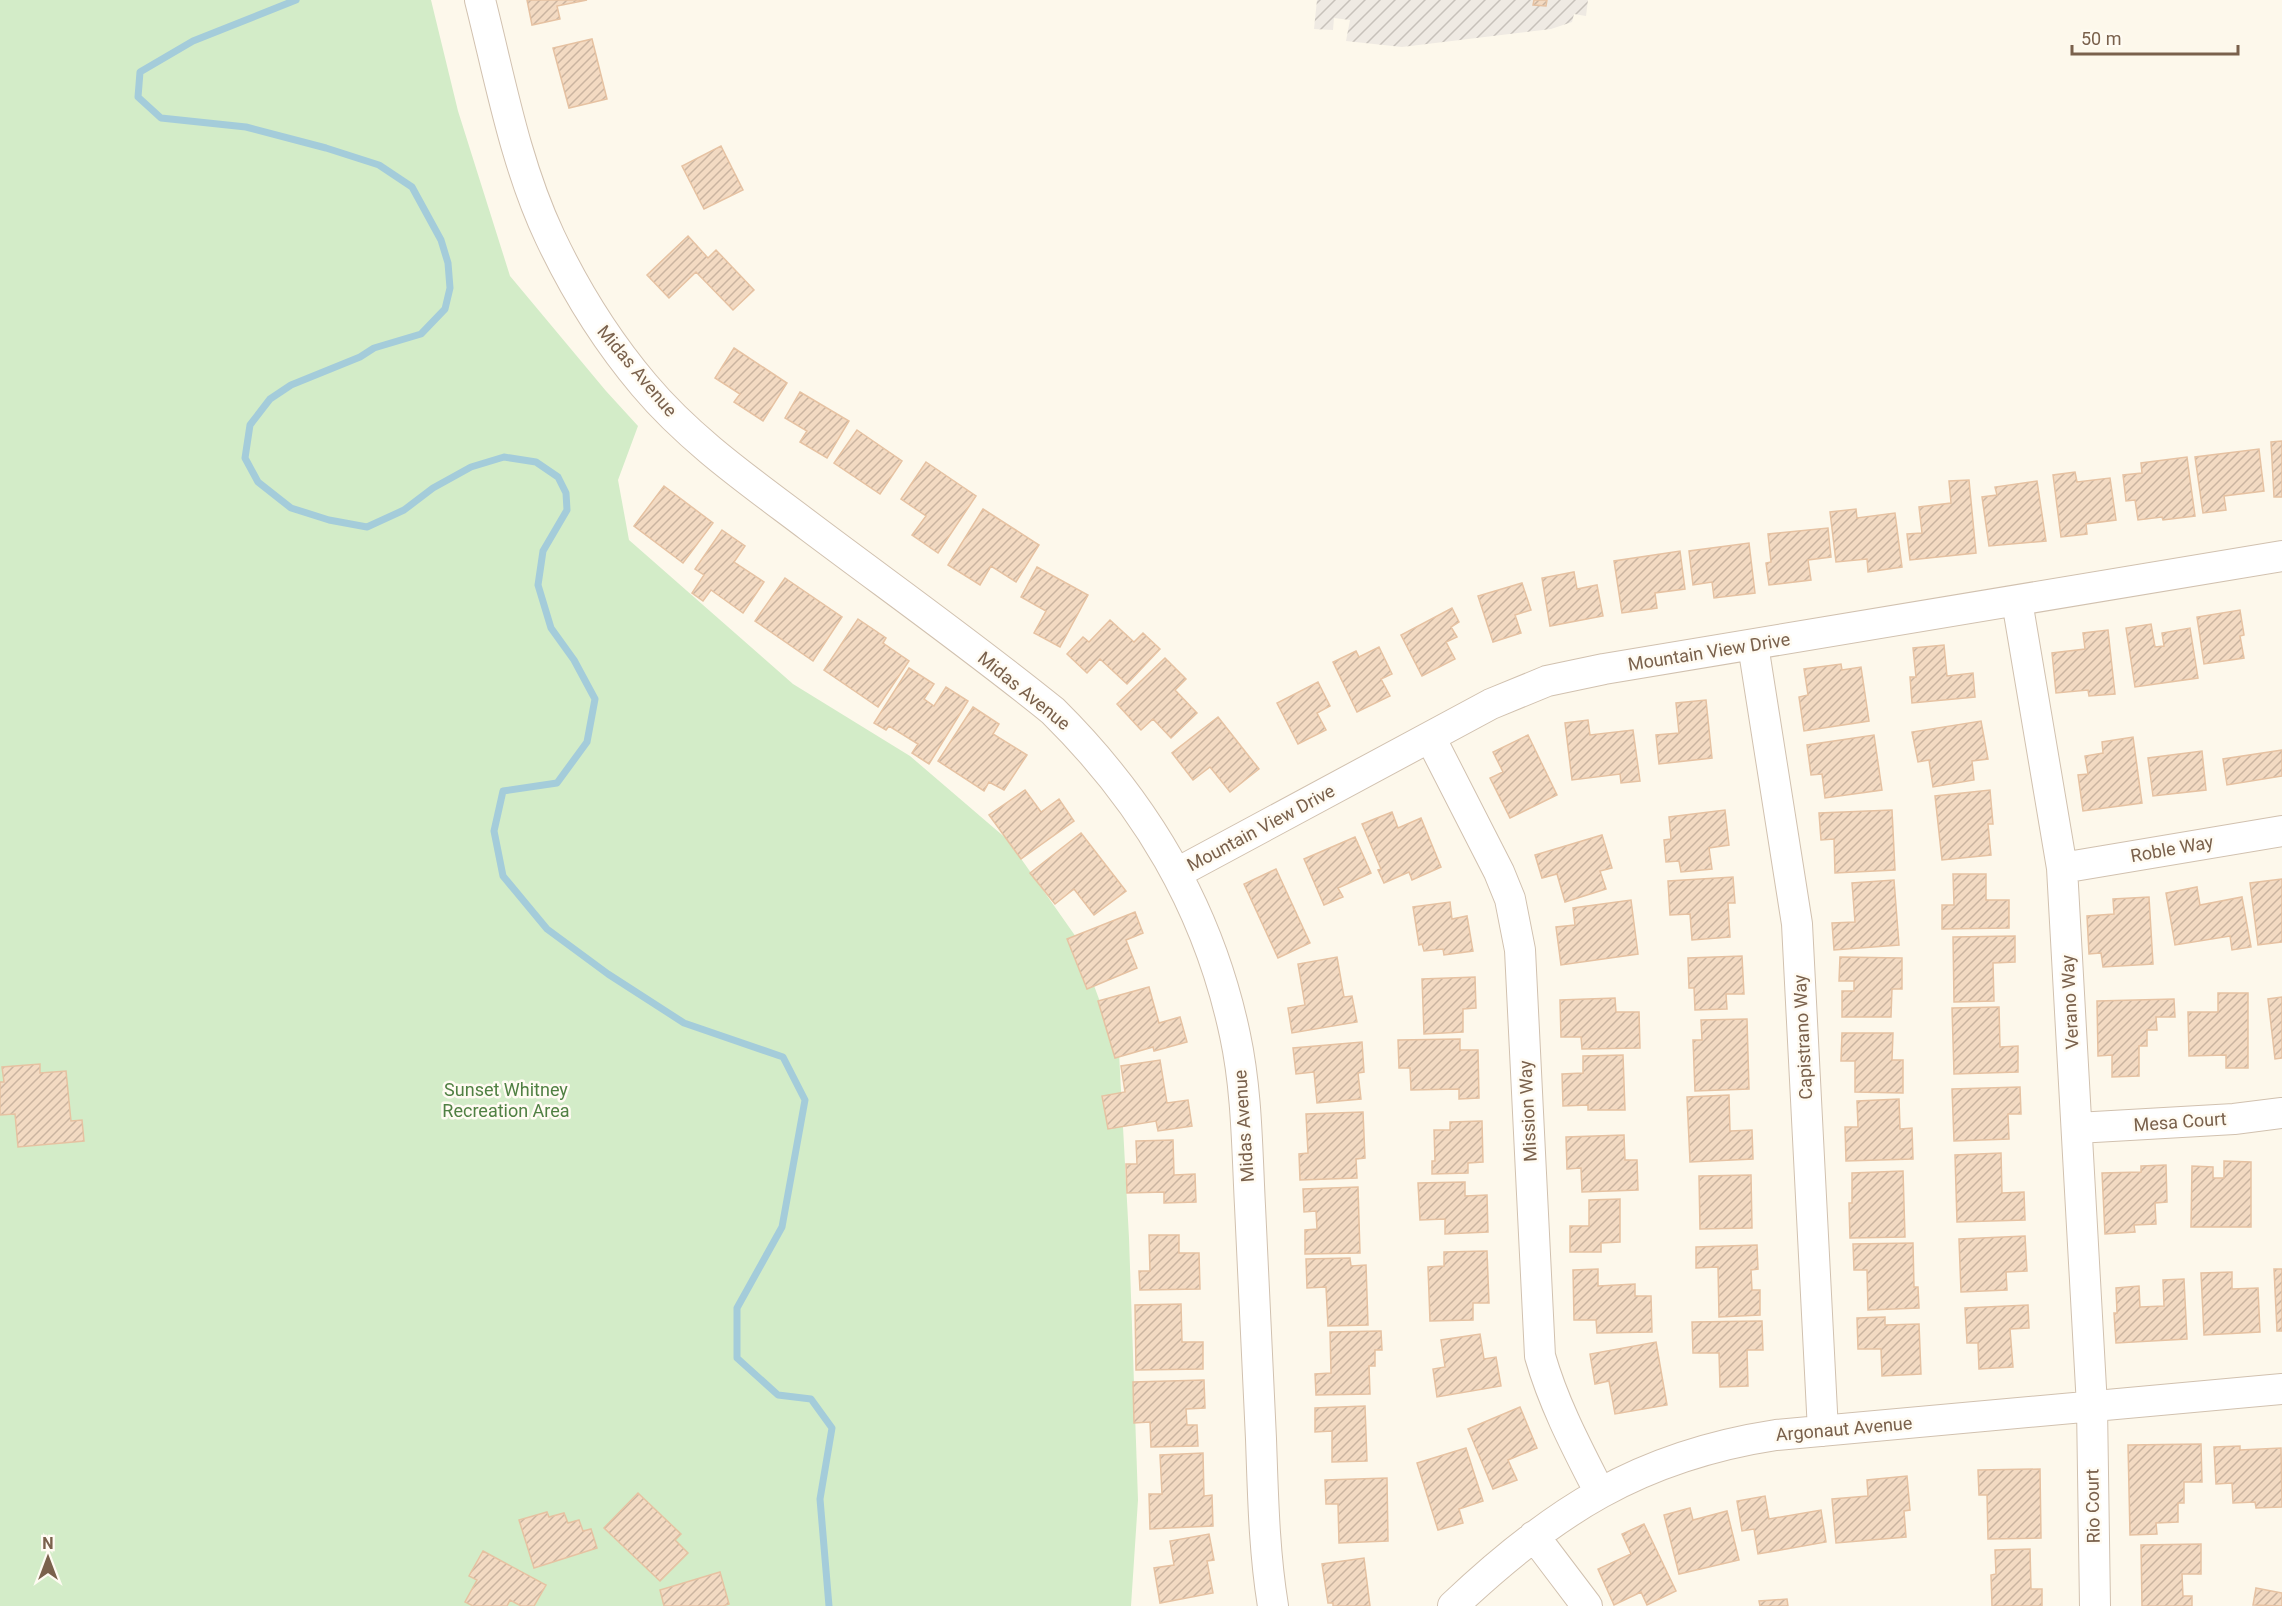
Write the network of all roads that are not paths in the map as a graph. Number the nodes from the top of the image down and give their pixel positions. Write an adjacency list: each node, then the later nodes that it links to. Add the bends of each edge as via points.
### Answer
1 (480, 0): 8 (street, Midas Avenue, via 521,161 549,234 596,322 645,386 722,461 1053,711 1121,787)
2 (2282, 556): 3 (street, Mountain View Drive)
3 (2017, 601): 4 (street, Mountain View Drive); 7 (street, Verano Way)
4 (1753, 645): 5 (street, Mountain View Drive, via 1547,681 1491,704); 13 (street, Capistrano Way, via 1797,924)
5 (1430, 737): 8 (street, Mountain View Drive); 14 (street, Mission Way, via 1499,872 1516,924 1540,1356 1560,1414)
6 (2282, 831): 7 (street, Roble Way)
7 (2062, 868): 10 (street, Verano Way)
8 (1177, 873): 16 (street, Midas Avenue, via 1216,966 1241,1070)
9 (2282, 1113): 10 (street, Mesa Court)
10 (2077, 1128): 12 (street, Verano Way)
11 (2282, 1389): 12 (street, Argonaut Avenue)
12 (2092, 1407): 13 (street, Argonaut Avenue); 19 (street, Rio Court)
13 (1823, 1431): 14 (street, Argonaut Avenue, via 1738,1441 1697,1452 1659,1464)
14 (1600, 1493): 15 (street, Argonaut Avenue)
15 (1534, 1536): 17 (street, Argonaut Avenue); 18 (street)
16 (1273, 1606)
17 (1453, 1606)
18 (1587, 1606)
19 (2095, 1606)

